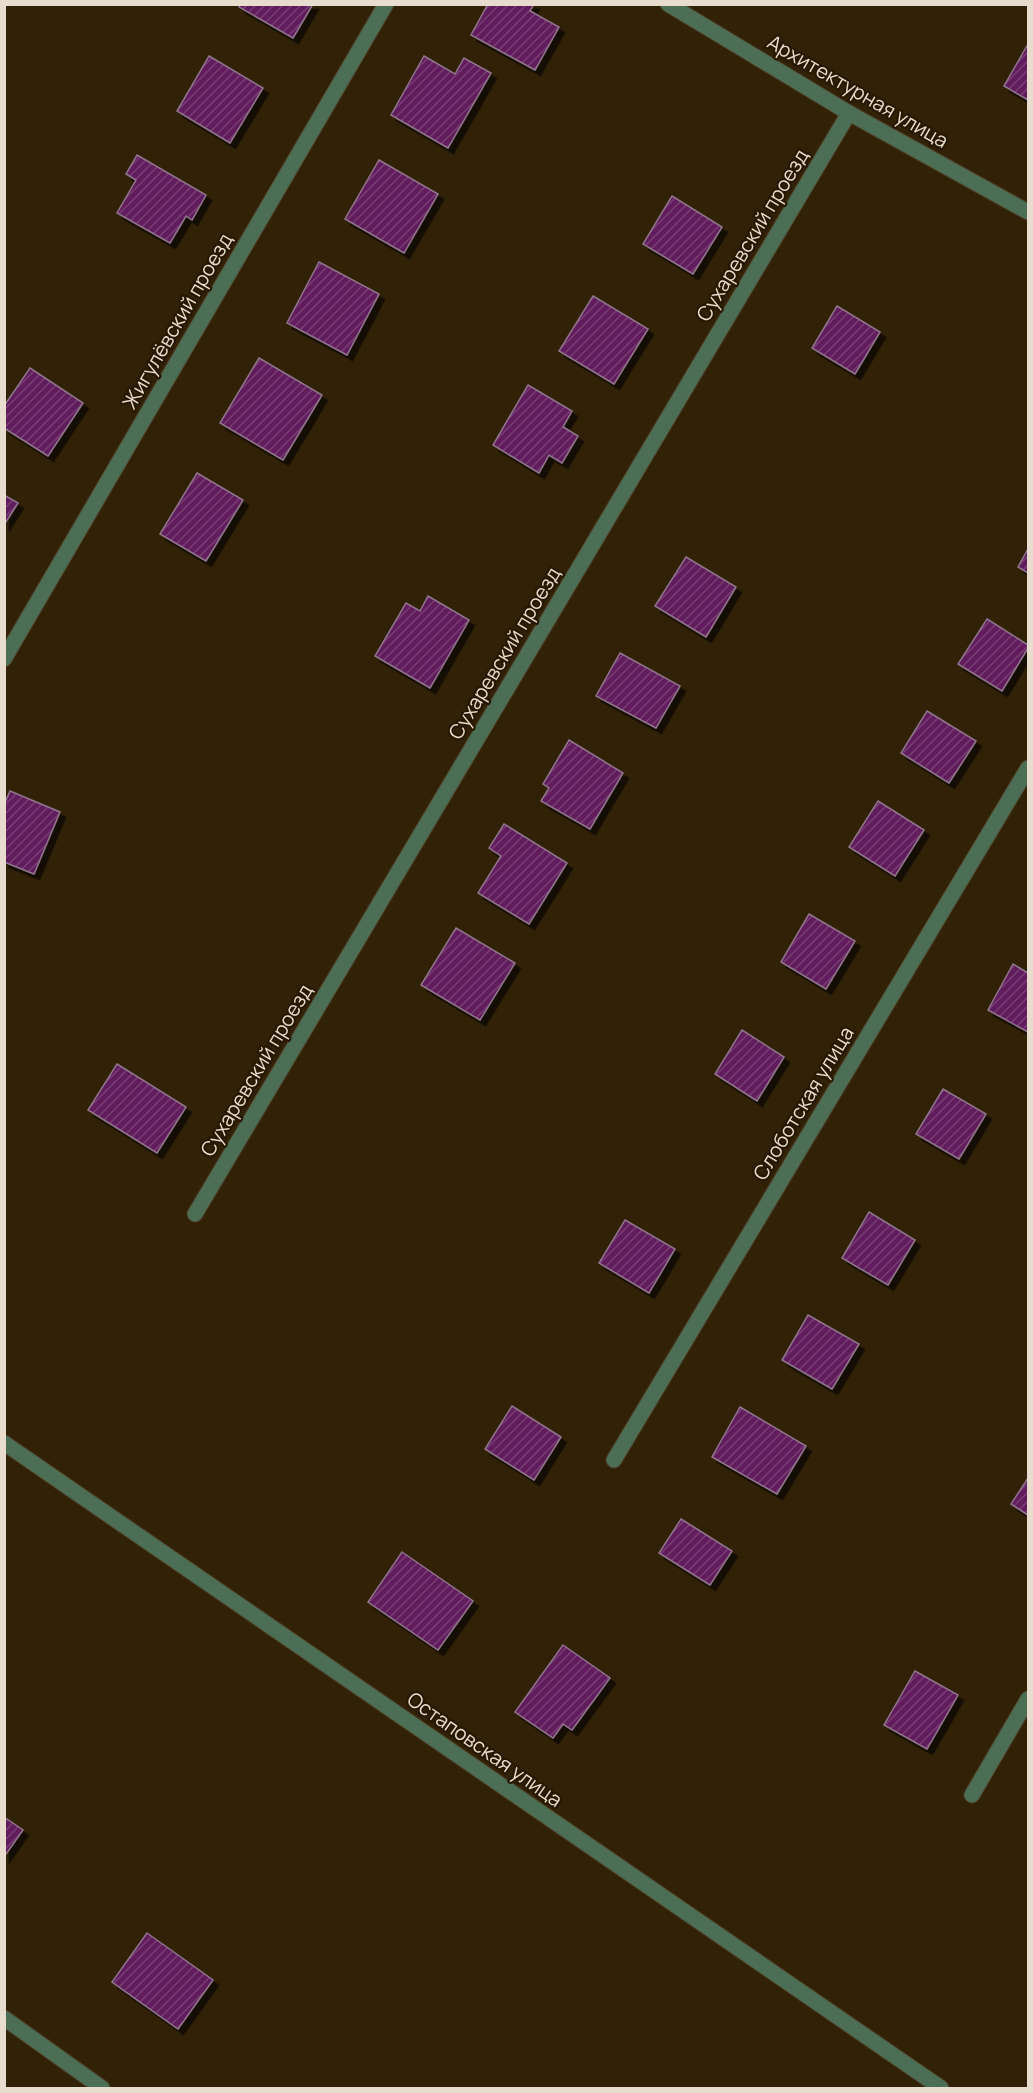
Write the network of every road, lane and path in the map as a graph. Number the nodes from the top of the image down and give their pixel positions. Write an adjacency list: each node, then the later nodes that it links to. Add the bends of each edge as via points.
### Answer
1 (386, 4): 5 (street, Жигулёвский проезд)
2 (668, 4): 3 (street, Архитектурная улица)
3 (849, 113): 4 (street, Архитектурная улица); 7 (street, Сухаревский проезд)
4 (1029, 212)
5 (4, 659)
6 (1029, 768): 9 (street, Слоботская улица)
7 (195, 1214)
8 (4, 1443): 14 (street, Остаповская улица)
9 (614, 1460)
10 (1029, 1699): 11 (street)
11 (972, 1795)
12 (4, 2018): 13 (street)
13 (102, 2088)
14 (941, 2088)

